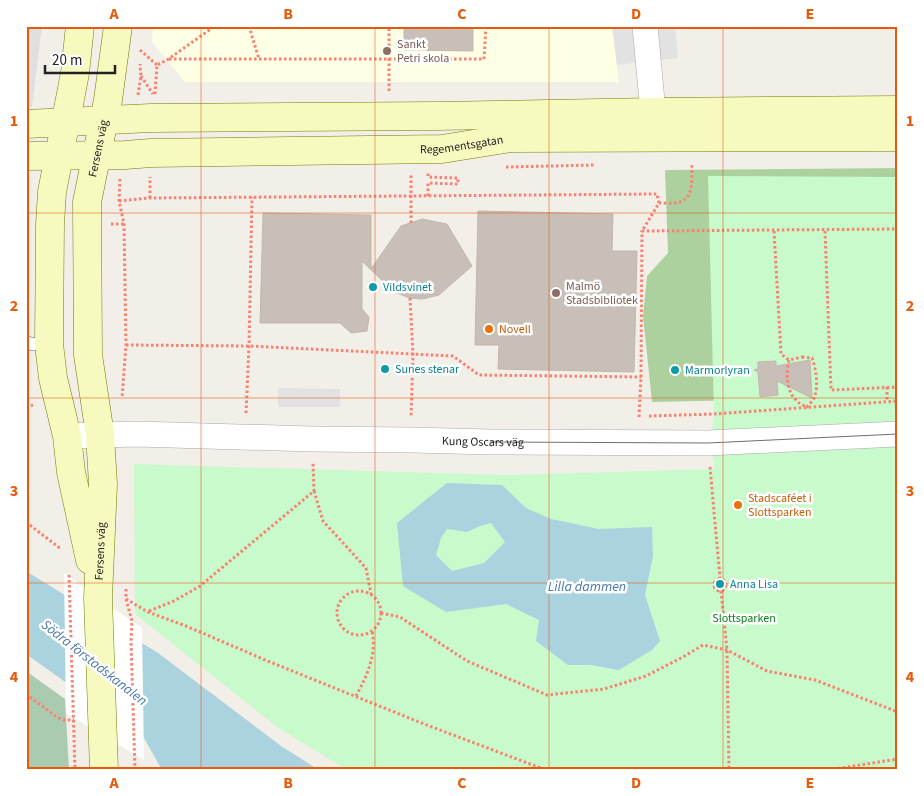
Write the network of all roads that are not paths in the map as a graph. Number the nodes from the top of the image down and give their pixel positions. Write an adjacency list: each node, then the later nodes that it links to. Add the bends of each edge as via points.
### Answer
1 (80, 26): 7 (main road, Fersens väg)
2 (118, 26): 6 (main road, Fersens väg)
3 (645, 26): 5 (street)
4 (898, 110): 5 (main road, Regementsgatan)
5 (653, 112): 6 (main road, Regementsgatan)
6 (104, 120): 7 (main road, Regementsgatan); 11 (main road, Fersens väg)
7 (66, 122): 8 (main road, Regementsgatan); 10 (main road, Fersens väg)
8 (26, 124)
9 (898, 137): 11 (main road, Regementsgatan, via 511,138 442,149 151,153 126,167)
10 (60, 155): 11 (main road, Regementsgatan); 12 (main road, Regementsgatan); 13 (main road, Fersens väg, via 52,192)
11 (96, 155): 15 (main road, Fersens väg, via 87,202 86,250 88,354)
12 (26, 156)
13 (37, 343): 16 (main road, Fersens väg, via 53,378)
14 (898, 434): 15 (street, Kung Oscars väg, via 708,443)
15 (100, 435): 16 (street, Kung Oscars väg); 17 (main road, Fersens väg, via 103,484)
16 (67, 436): 17 (main road, Fersens väg, via 71,472)
17 (98, 598): 18 (main road)
18 (104, 770)

